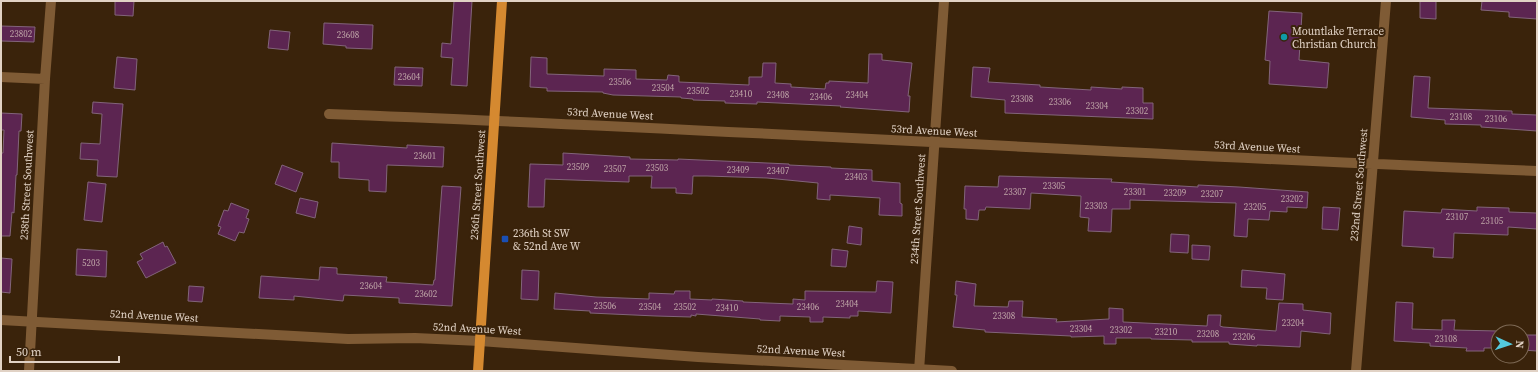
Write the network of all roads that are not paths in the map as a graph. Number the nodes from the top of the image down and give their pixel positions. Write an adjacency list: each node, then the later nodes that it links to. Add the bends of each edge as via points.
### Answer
1 (51, 1): 6 (street, 238th Street Southwest)
2 (502, 1): 8 (main road, 236th Street Southwest)
3 (944, 1): 9 (street, 234th Street Southwest)
4 (1386, 1): 10 (street, 232nd Street Southwest)
5 (1, 77): 6 (street)
6 (45, 79): 13 (street, 238th Street Southwest)
7 (329, 114): 8 (street, 53rd Avenue West)
8 (495, 120): 9 (street, 53rd Avenue West); 14 (main road, 236th Street Southwest)
9 (935, 143): 10 (street, 53rd Avenue West); 15 (street, 234th Street Southwest)
10 (1372, 165): 11 (street, 53rd Avenue West); 19 (street, 232nd Street Southwest)
11 (1537, 171)
12 (1, 320): 13 (street, 52nd Avenue West)
13 (32, 322): 14 (street, 52nd Avenue West, via 348,339 415,338); 16 (street, 238th Street Southwest)
14 (480, 341): 15 (street, 52nd Avenue West); 17 (main road, 236th Street Southwest)
15 (919, 370): 18 (street, 52nd Avenue West)
16 (29, 371)
17 (478, 371)
18 (952, 371)
19 (1356, 371)

